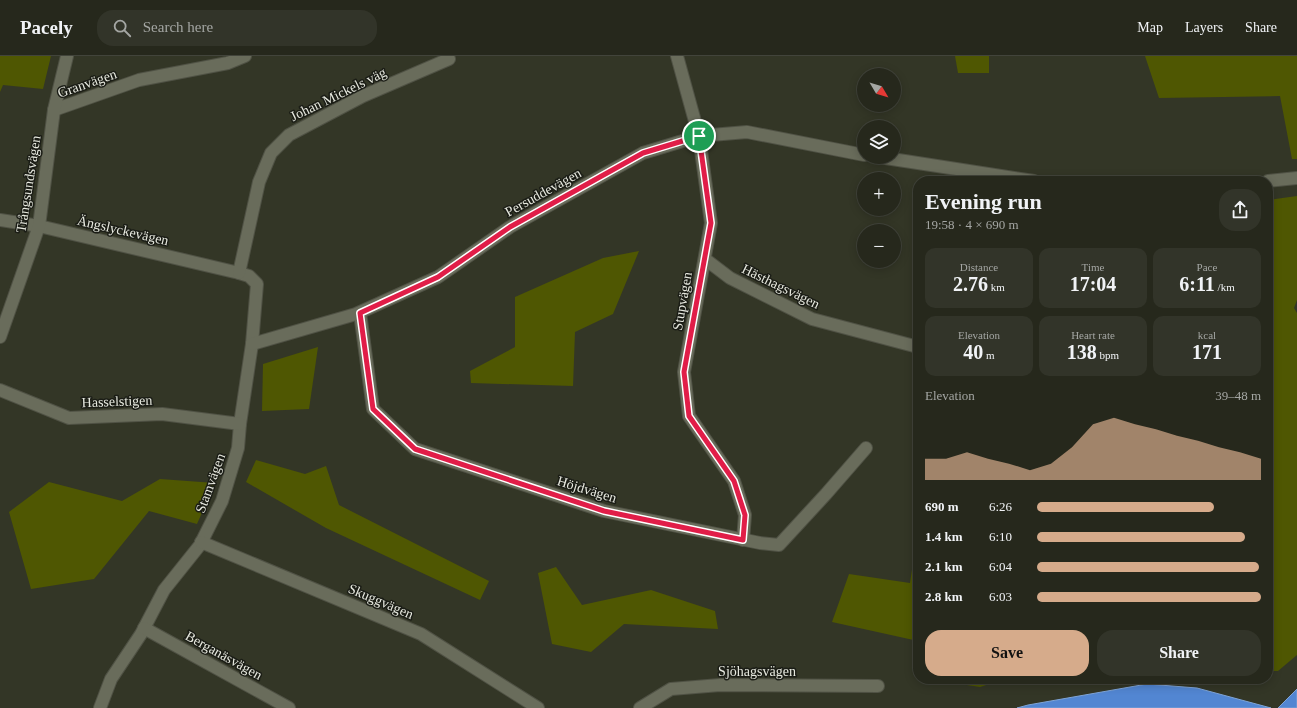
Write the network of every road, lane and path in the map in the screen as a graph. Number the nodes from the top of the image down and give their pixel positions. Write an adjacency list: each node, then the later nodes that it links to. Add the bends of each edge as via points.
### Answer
1 (67, 56): 5 (street, Trångsundsvägen)
2 (246, 56): 5 (street, Granvägen, via 139,80)
3 (677, 56): 6 (street, Stupvägen)
4 (449, 59): 15 (street, Johan Mickels väg, via 363,96 289,135 271,153 259,182)
5 (54, 110): 13 (street, Trångsundsvägen)
6 (699, 136): 7 (street, Persuddevägen, via 747,132); 14 (street, Stupvägen, via 711,223); 16 (street, Persuddevägen, via 643,153 510,227 438,277)
7 (857, 154)
8 (901, 160): 9 (street)
9 (1002, 176)
10 (1297, 178): 11 (street)
11 (1273, 180)
12 (0, 220): 13 (street, Ängslyckevägen)
13 (39, 226): 15 (street, Ängslyckevägen); 17 (street, Trångsundsvägen)
14 (705, 259): 19 (street, Hästhagsvägen, via 730,278 812,319); 23 (street, Stupvägen, via 684,372 689,416 734,481 745,515)
15 (239, 273): 18 (street, Stamvägen, via 249,276 257,284)
16 (360, 313): 18 (street, Persuddevägen); 23 (street, Höjdvägen, via 373,409 415,449 604,511)
17 (0, 337)
18 (252, 344): 21 (street, Stamvägen)
19 (913, 346)
20 (0, 390): 21 (street, Hasselstigen, via 70,418 162,414)
21 (240, 424): 24 (street, Stamvägen, via 238,448 222,501)
22 (866, 448): 23 (street, Höjdvägen, via 779,545)
23 (743, 540)
24 (201, 542): 25 (street, Stamvägen, via 164,590); 29 (street, Skuggvägen, via 421,634)
25 (144, 628): 27 (street, Stamvägen, via 111,679); 28 (street, Berganäsvägen)
26 (878, 686): 30 (street, Sjöhagsvägen, via 713,685 671,689)
27 (100, 708)
28 (289, 708)
29 (538, 708)
30 (640, 708)

